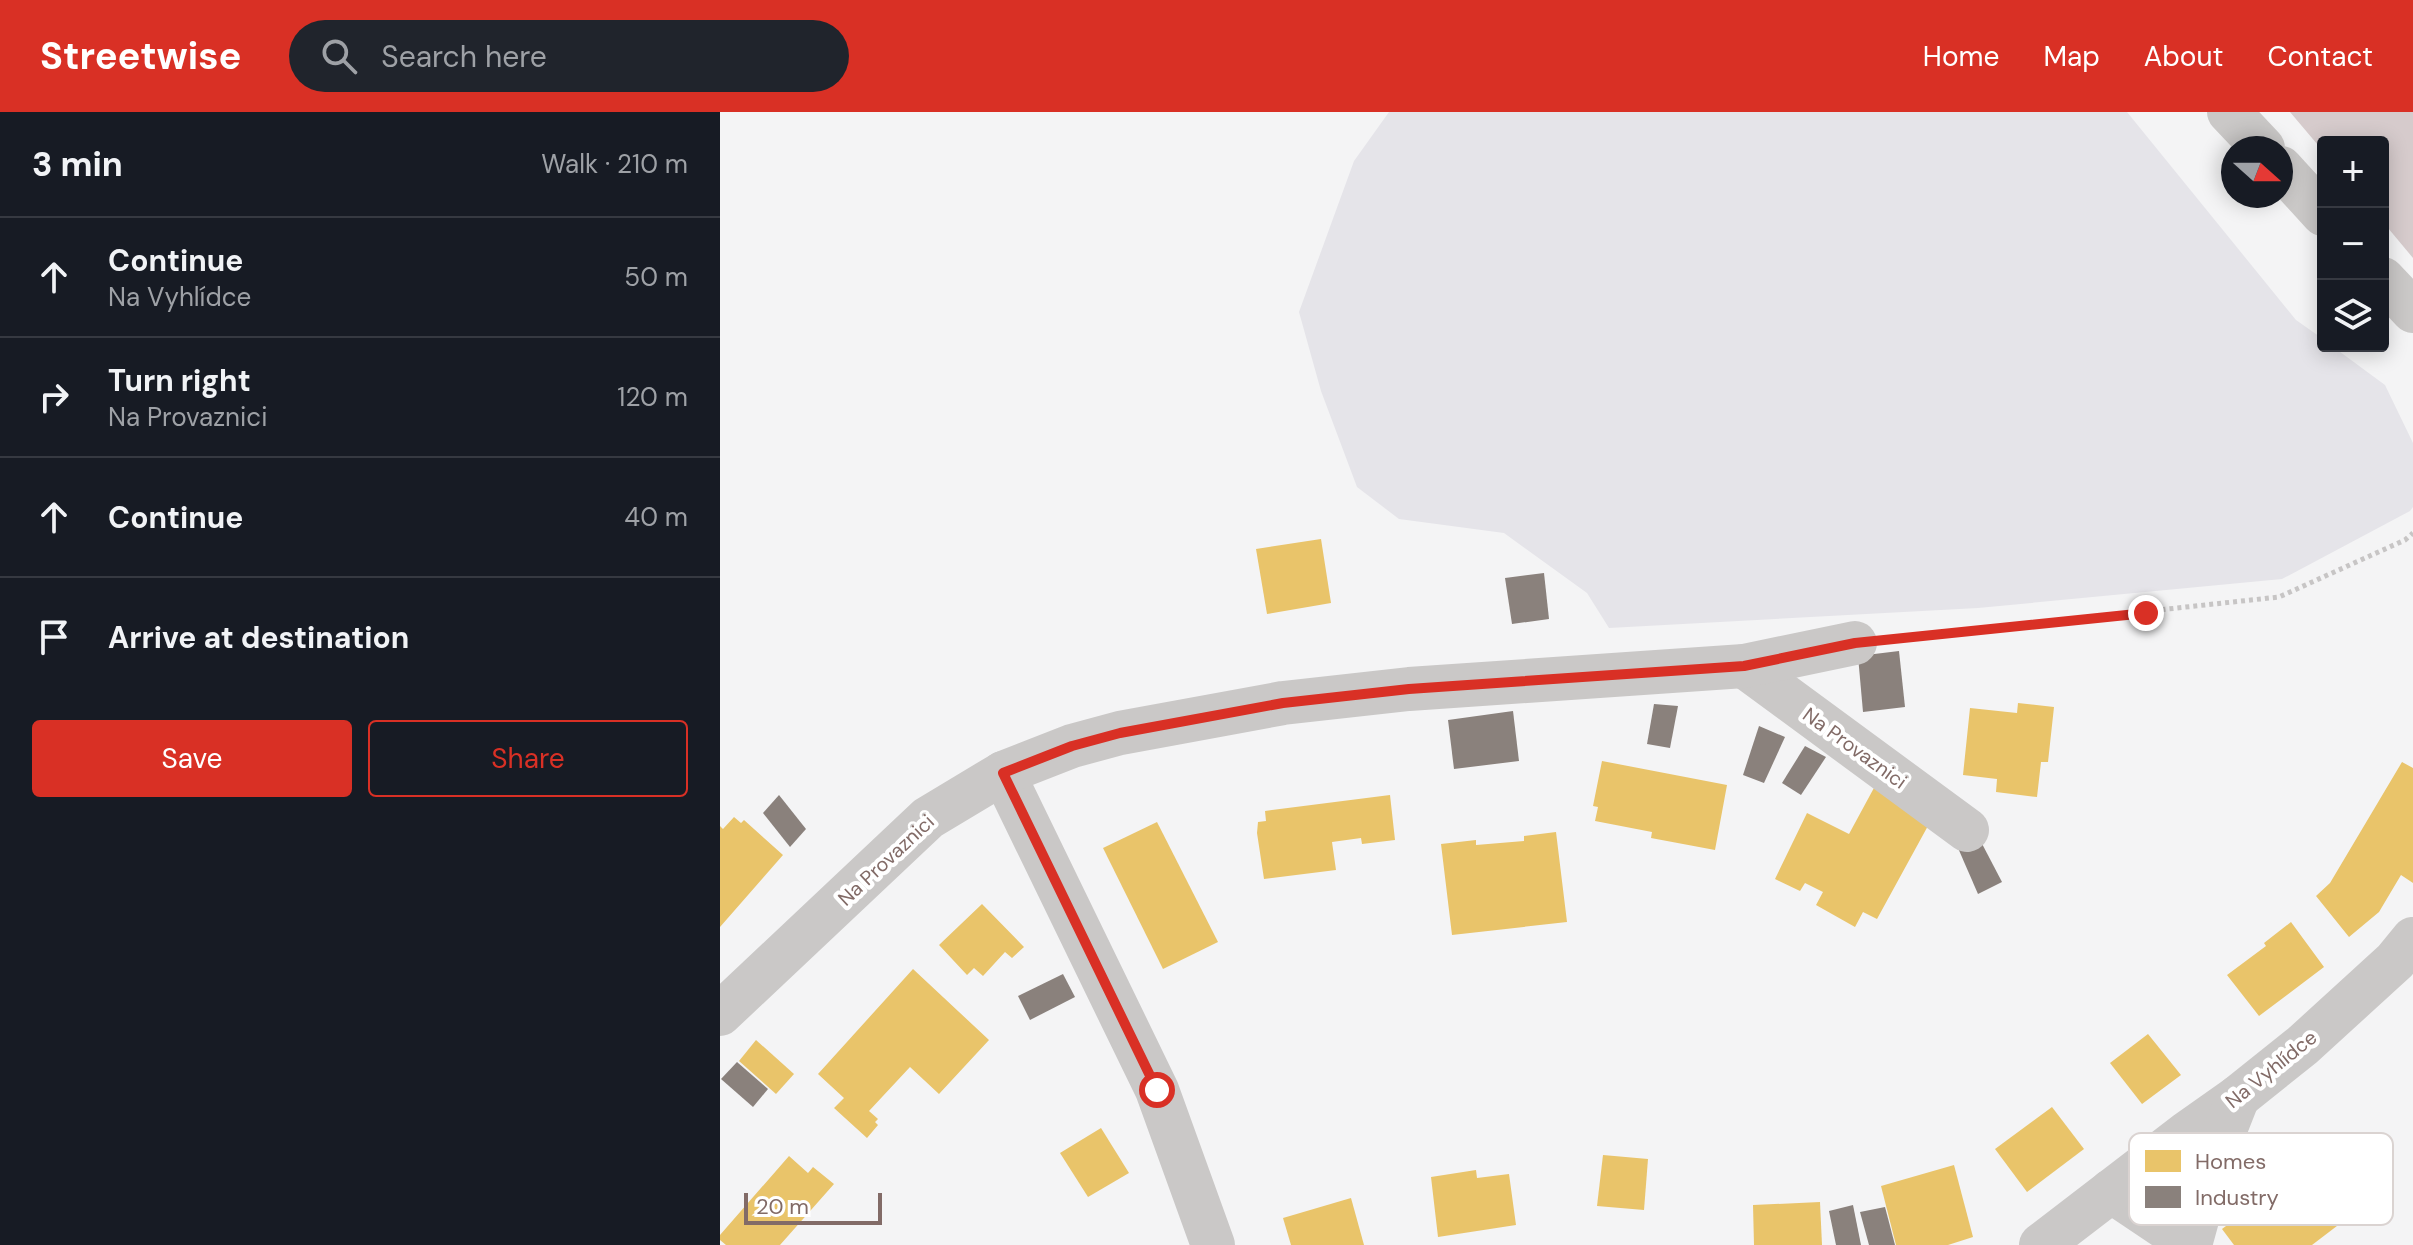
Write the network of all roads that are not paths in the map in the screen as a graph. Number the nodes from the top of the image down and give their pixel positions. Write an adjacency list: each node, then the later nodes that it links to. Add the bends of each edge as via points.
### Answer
1 (2229, 112): 2 (street)
2 (2252, 136)
3 (2293, 181): 4 (street)
4 (2318, 208)
5 (2384, 280): 6 (street)
6 (2413, 311)
7 (1855, 643): 8 (street, Na Provaznici)
8 (1744, 666): 9 (street, Na Provaznici, via 1283,703 1120,733); 10 (street, Na Provaznici)
9 (1003, 773): 12 (street, Na Provaznici, via 928,818); 21 (street, via 1157,1090)
10 (1967, 830)
11 (2413, 939): 13 (street, Na Vyhlídce, via 2303,1045)
12 (720, 1014)
13 (2238, 1097): 14 (street, Na Vyhlídce); 15 (street)
14 (2189, 1133)
15 (2224, 1133)
16 (2129, 1178): 17 (street, Na Vyhlídce)
17 (2111, 1191): 18 (street); 22 (street, Na Vyhlídce)
18 (2129, 1203)
19 (2161, 1225): 23 (street)
20 (2196, 1225): 23 (street)
21 (1213, 1245)
22 (2041, 1245)
23 (2190, 1245)

